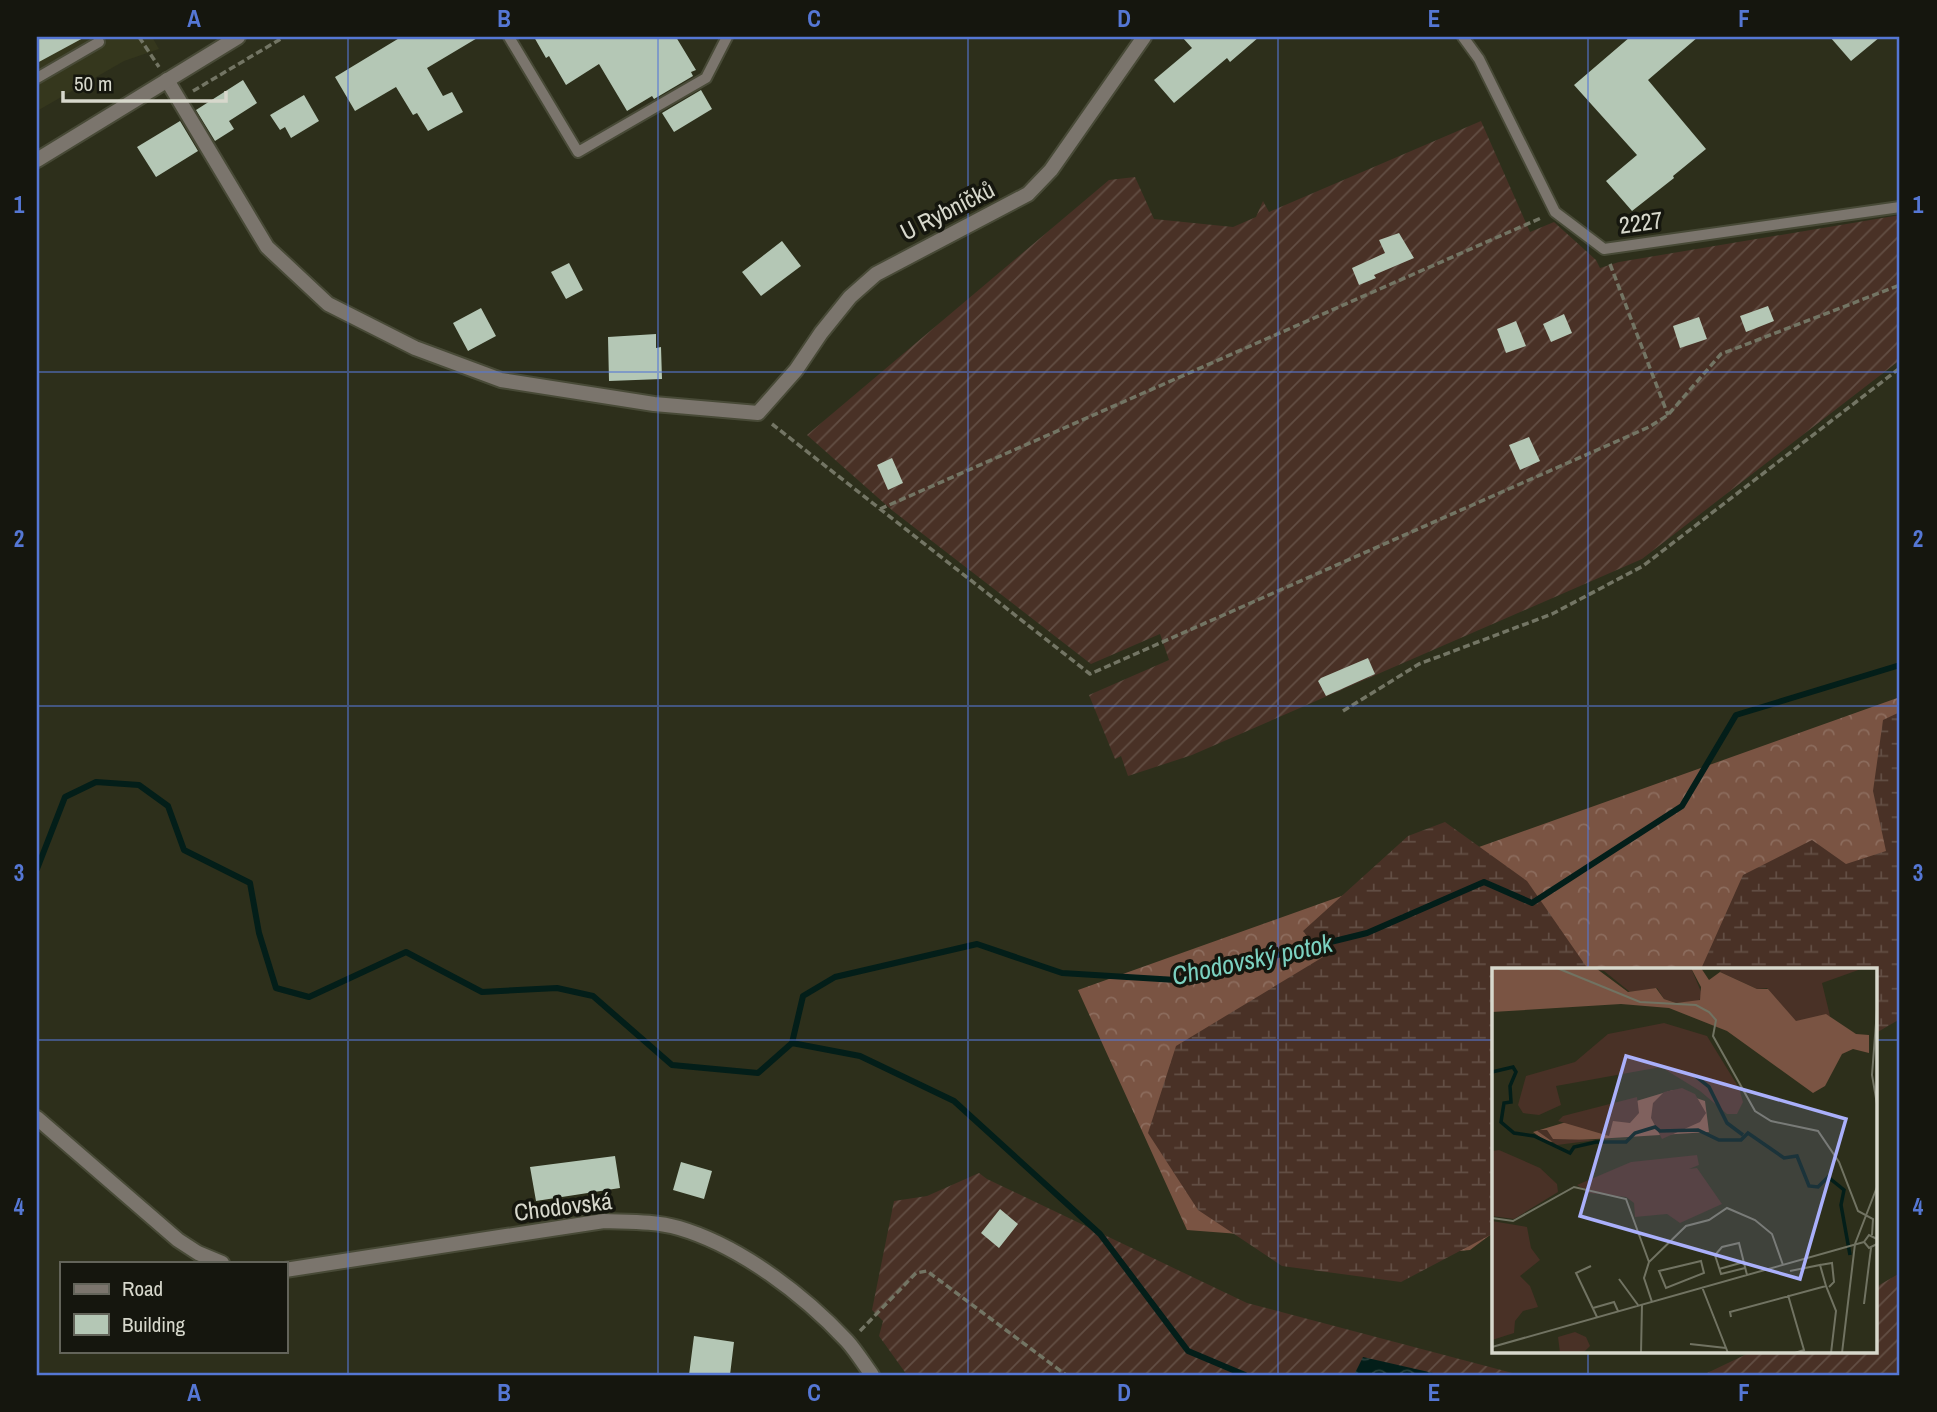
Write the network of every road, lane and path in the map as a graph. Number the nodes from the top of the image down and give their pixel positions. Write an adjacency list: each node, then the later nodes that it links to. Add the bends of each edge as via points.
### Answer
1 (139, 37): 10 (path)
2 (238, 37): 10 (street)
3 (284, 37): 11 (path)
4 (509, 37): 5 (lane, via 578,152 706,78)
5 (727, 37)
6 (1144, 37): 18 (street, U Rybníčků, via 1051,170 1028,194 876,274 850,297)
7 (1464, 37): 14 (lane, 2227)
8 (99, 42): 9 (lane)
9 (37, 78)
10 (167, 80): 11 (street); 12 (street)
11 (179, 100): 18 (street, via 267,247 328,304 415,348 500,380 654,404)
12 (37, 160)
13 (1900, 206): 15 (lane, 2227)
14 (1555, 212): 15 (lane, 2227); 20 (path)
15 (1604, 249): 19 (path)
16 (1900, 285): 19 (path, via 1721,354)
17 (1900, 368): 21 (path, via 1643,566 1552,614 1419,664)
18 (758, 413): 20 (path)
19 (1668, 415): 20 (path, via 1090,674)
20 (880, 509)
21 (1343, 711)
22 (37, 1118): 23 (street, via 178,1240)
23 (220, 1262)
24 (287, 1270): 25 (street, Chodovská, via 604,1221 648,1222 718,1242 758,1265)
25 (849, 1342): 26 (street, Chodovská); 27 (path, via 916,1273 927,1271)
26 (872, 1375)
27 (1066, 1375)

